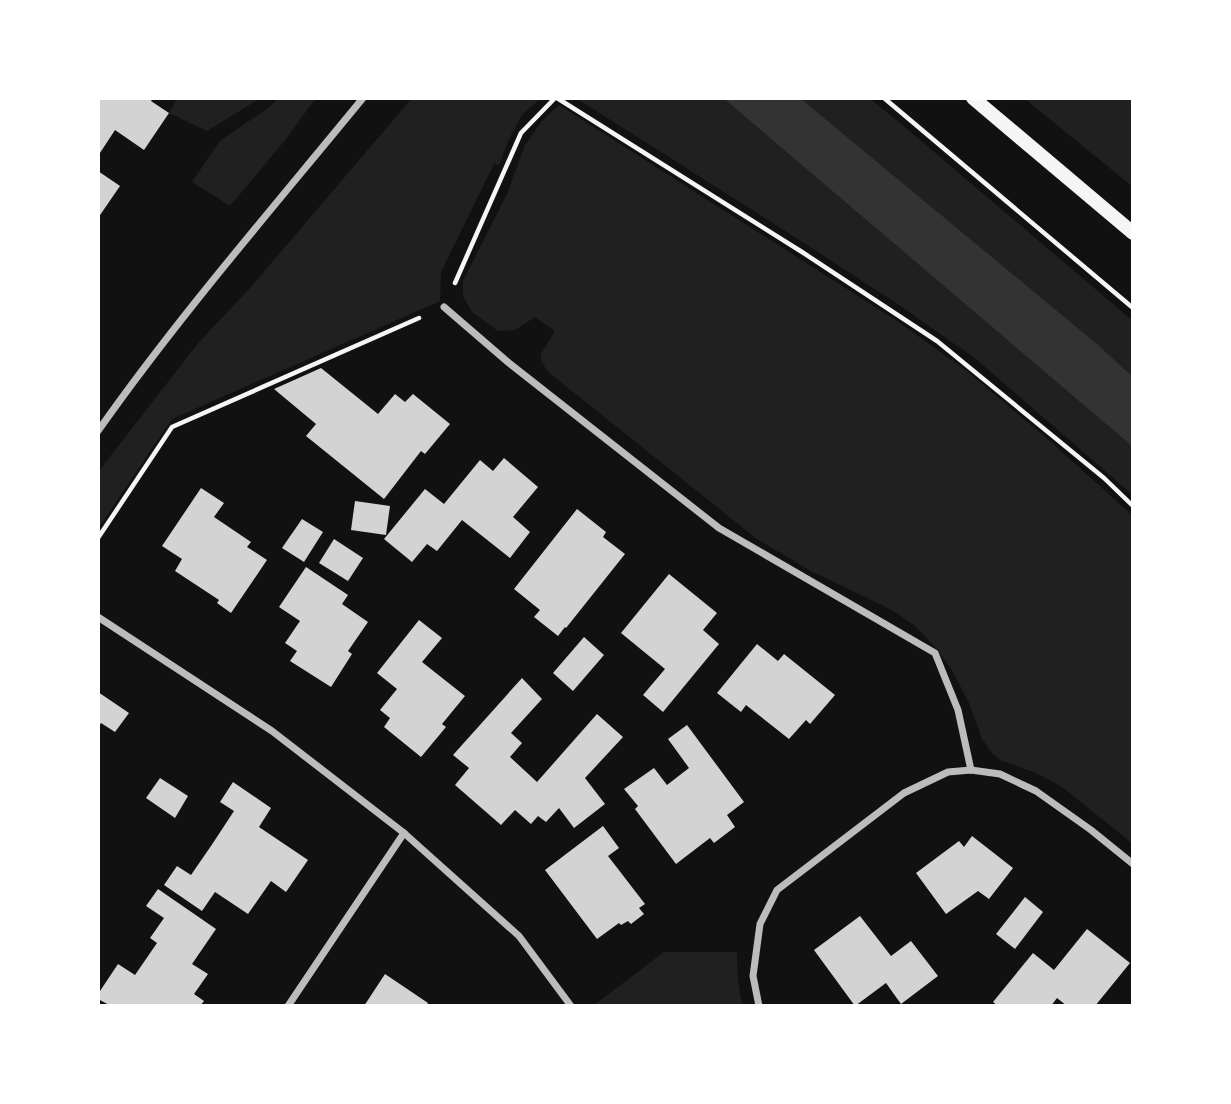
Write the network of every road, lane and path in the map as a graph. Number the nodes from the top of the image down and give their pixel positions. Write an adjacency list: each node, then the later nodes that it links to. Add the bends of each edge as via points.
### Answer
1 (363, 98): 8 (street, via 153,356)
2 (556, 98): 6 (path, via 521,133); 9 (path, via 937,341)
3 (884, 98): 7 (path)
4 (972, 98): 5 (main road)
5 (1133, 233)
6 (444, 307): 10 (path, via 172,427); 12 (street, via 719,528 935,653 958,710)
7 (1133, 308)
8 (98, 432)
9 (1133, 506)
10 (98, 538)
11 (98, 617): 13 (street, via 272,731)
12 (971, 770): 14 (street, via 999,774 1035,791); 17 (street, via 948,772 904,793 777,890 760,924 753,976)
13 (404, 833): 15 (street); 16 (street, via 519,936)
14 (1133, 863)
15 (288, 1006)
16 (571, 1006)
17 (759, 1006)

